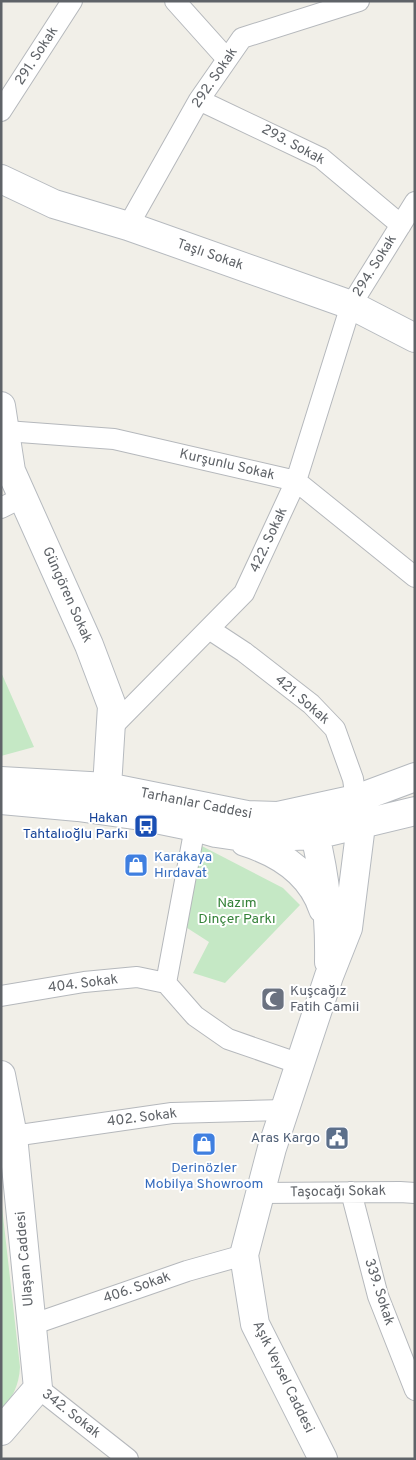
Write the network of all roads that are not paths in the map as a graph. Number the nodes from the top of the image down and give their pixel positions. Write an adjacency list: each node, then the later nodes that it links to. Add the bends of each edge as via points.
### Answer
1 (72, 1): 6 (street, 291. Sokak)
2 (176, 1): 4 (street)
3 (359, 1): 4 (street, 292. Sokak, via 242,38)
4 (228, 59): 5 (street, 292. Sokak)
5 (199, 100): 9 (street, 293. Sokak, via 321,158); 10 (street, 292. Sokak)
6 (1, 111)
7 (1, 180): 10 (street, Taşlı Sokak, via 54,204)
8 (415, 202): 9 (street, 294. Sokak)
9 (401, 225): 11 (street, 294. Sokak)
10 (128, 226): 11 (street, Taşlı Sokak)
11 (351, 305): 12 (street, Taşlı Sokak); 14 (street, 422. Sokak)
12 (415, 338)
13 (4, 419): 14 (street, Kurşunlu Sokak, via 114,439); 15 (street, Güngören Sokak)
14 (296, 482): 16 (street, Kurşunlu Sokak); 17 (street, 422. Sokak, via 244,593)
15 (12, 502): 18 (street, Güngören Sokak, via 89,645 112,706)
16 (415, 578)
17 (209, 629): 18 (street, 422. Sokak); 24 (street, 421. Sokak, via 311,704 335,729 353,779)
18 (110, 729): 21 (street, Güngören Sokak)
19 (415, 777): 24 (street, Tarhanlar Caddesi)
20 (1, 782): 21 (street, Tarhanlar Caddesi)
21 (107, 787): 25 (street, Tarhanlar Caddesi, via 247,815 278,816)
22 (1, 800): 26 (street, Tarhanlar Caddesi, via 141,816)
23 (415, 810): 24 (street, Tarhanlar Caddesi)
24 (358, 812): 25 (street, Tarhanlar Caddesi); 28 (street, Aşık Veysel Caddesi, via 348,928)
25 (312, 823): 26 (street, Tarhanlar Caddesi, via 250,838); 27 (street, Aşık Veysel Caddesi)
26 (206, 830): 27 (street, via 263,847 295,867 320,899); 29 (street)
27 (330, 927): 28 (street, Aşık Veysel Caddesi)
28 (329, 976): 31 (street, Aşık Veysel Caddesi)
29 (166, 983): 30 (street, 404. Sokak, via 137,977); 31 (street, via 195,1016 228,1039)
30 (1, 996)
31 (300, 1064): 33 (street, Aşık Veysel Caddesi)
32 (1, 1075): 34 (street, Ulaşan Caddesi)
33 (285, 1110): 34 (street, 402. Sokak, via 172,1113); 36 (street, Aşık Veysel Caddesi)
34 (7, 1140): 39 (street, Ulaşan Caddesi)
35 (351, 1192): 36 (street, Taşocağı Sokak); 37 (street, Taşocağı Sokak); 41 (street, 339. Sokak, via 378,1296)
36 (260, 1193): 38 (street, Aşık Veysel Caddesi)
37 (415, 1193)
38 (244, 1255): 39 (street, 406. Sokak, via 187,1271); 43 (street, Aşık Veysel Caddesi, via 255,1324)
39 (31, 1325): 40 (street, Ulaşan Caddesi)
40 (38, 1388): 42 (street); 44 (street, 342. Sokak)
41 (415, 1390)
42 (1, 1431)
43 (316, 1456)
44 (128, 1459)

